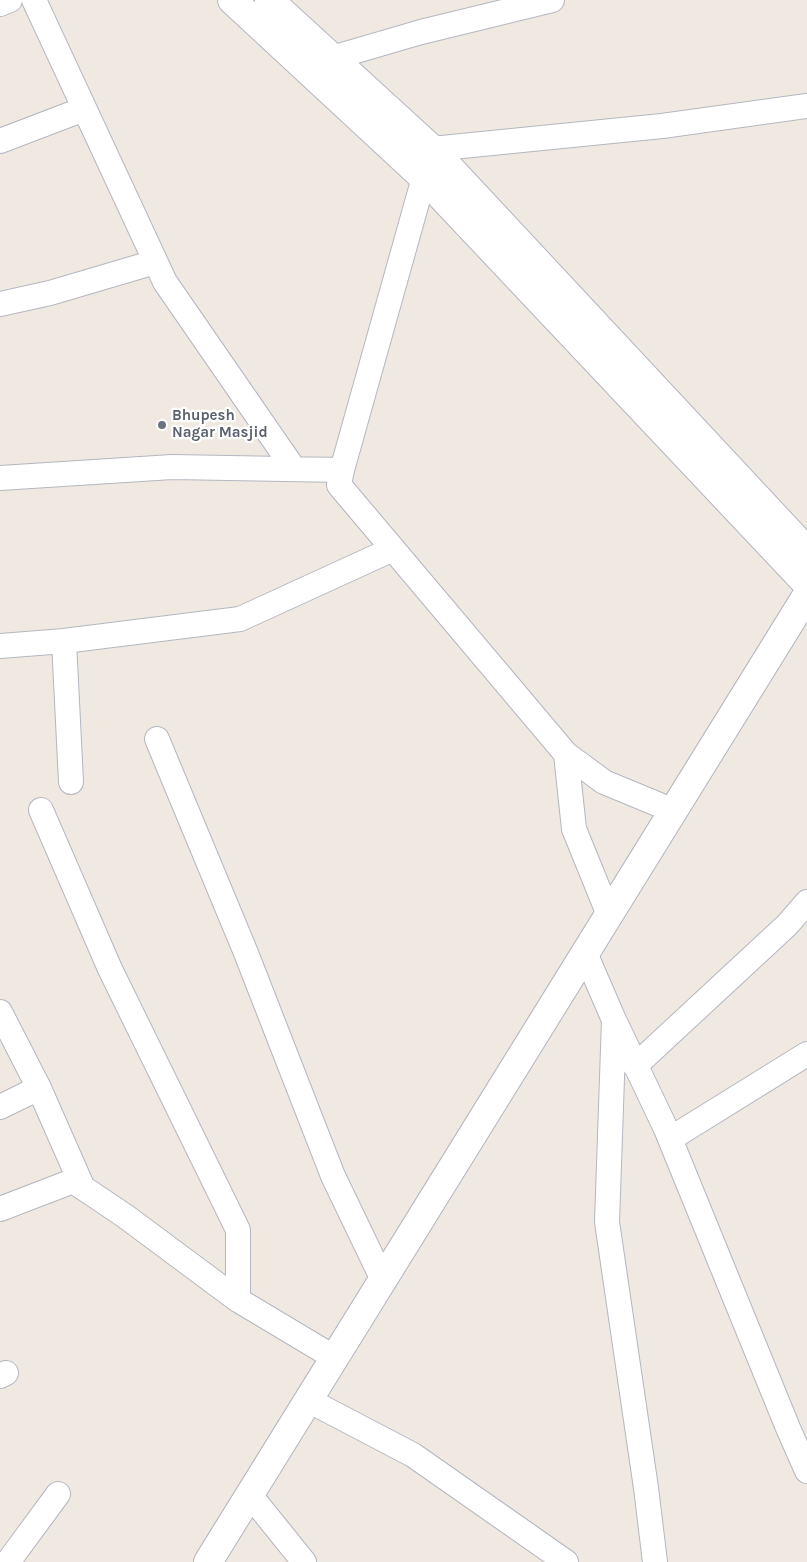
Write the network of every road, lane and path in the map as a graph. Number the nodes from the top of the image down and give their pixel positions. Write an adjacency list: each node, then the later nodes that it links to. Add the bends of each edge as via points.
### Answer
1 (10, 0): 6 (street)
2 (34, 0): 9 (street)
3 (232, 0): 12 (street)
4 (269, 0): 7 (street)
5 (552, 0): 7 (street)
6 (0, 4)
7 (332, 58): 11 (street)
8 (807, 106): 11 (street, via 662,126)
9 (84, 109): 10 (street); 13 (street)
10 (0, 141)
11 (432, 149): 12 (street); 19 (street)
12 (424, 178): 16 (street); 20 (street)
13 (155, 262): 14 (street); 15 (street, via 165,282)
14 (0, 304)
15 (294, 469): 16 (street); 17 (street, via 172,467)
16 (342, 470): 18 (street, via 339,485)
17 (0, 478)
18 (393, 549): 22 (street, via 240,619); 25 (street)
19 (807, 551)
20 (807, 584)
21 (807, 595): 28 (street)
22 (64, 641): 23 (street); 26 (street)
23 (0, 646)
24 (157, 739): 41 (street, via 246,953 333,1176)
25 (566, 754): 28 (street, via 604,782); 30 (street, via 574,829)
26 (72, 782)
27 (41, 810): 42 (street, via 110,969 238,1230)
28 (674, 811): 30 (street)
29 (807, 902): 35 (street, via 787,925)
30 (608, 916): 31 (street)
31 (585, 953): 33 (street); 41 (street)
32 (0, 1012): 36 (street)
33 (614, 1020): 35 (street); 52 (street, via 607,1222)
34 (807, 1054): 38 (street)
35 (636, 1066): 38 (street)
36 (38, 1088): 37 (street); 39 (street)
37 (0, 1107)
38 (670, 1139): 45 (street)
39 (84, 1188): 40 (street, via 73,1181); 42 (street)
40 (0, 1209)
41 (383, 1280): 43 (street)
42 (238, 1300): 43 (street)
43 (335, 1358): 44 (street)
44 (308, 1400): 47 (street); 51 (street, via 412,1454)
45 (807, 1471)
46 (58, 1494): 48 (street)
47 (250, 1495): 49 (street); 50 (street)
48 (8, 1562)
49 (208, 1562)
50 (304, 1562)
51 (566, 1562)
52 (655, 1562)

